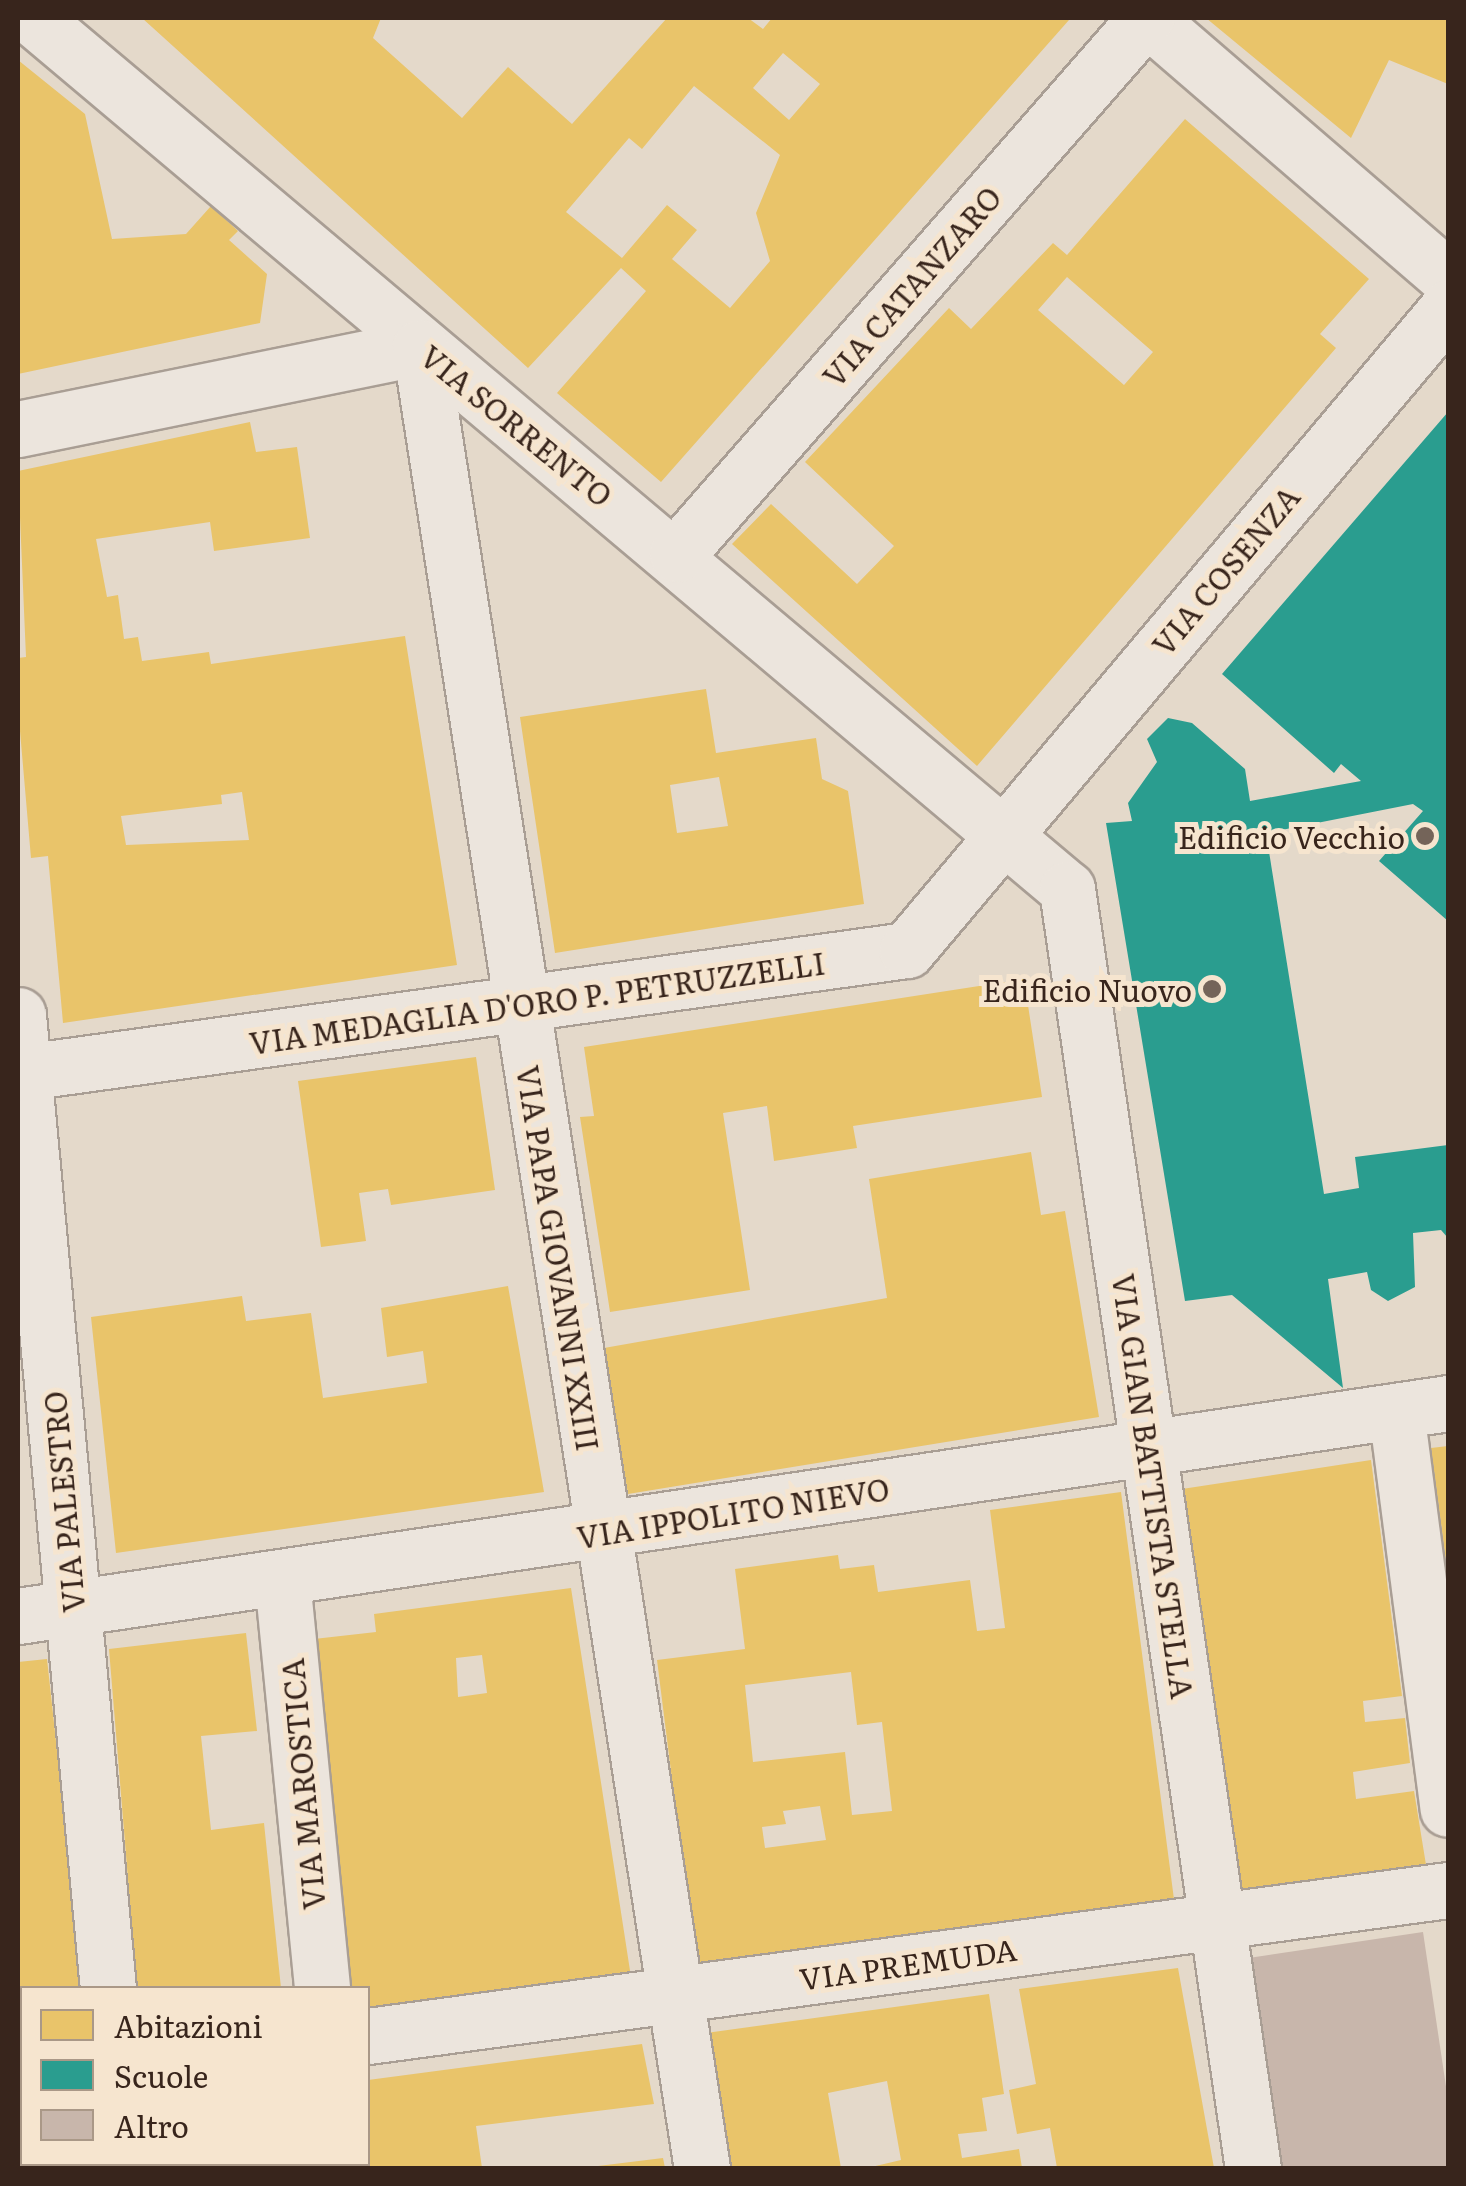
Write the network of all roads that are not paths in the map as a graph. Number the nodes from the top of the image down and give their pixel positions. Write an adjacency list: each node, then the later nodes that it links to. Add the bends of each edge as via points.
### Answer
1 (33, 18): 5 (street, VIA SORRENTO)
2 (1146, 18): 3 (street); 7 (street, VIA CATANZARO)
3 (1448, 278)
4 (1448, 308): 8 (street, VIA COSENZA)
5 (420, 346): 6 (street); 7 (street, VIA SORRENTO); 9 (street, VIA PAPA GIOVANNI XXIII)
6 (18, 428)
7 (677, 554): 8 (street, VIA SORRENTO)
8 (1002, 833): 9 (street, VIA MEDAGLIA D'ORO P. PETRUZZELLI, via 907,950); 14 (street, VIA GIAN BATTISTA STELLA, via 1067,890)
9 (520, 1006): 11 (street, VIA MEDAGLIA D'ORO P. PETRUZZELLI); 15 (street, VIA PAPA GIOVANNI XXIII)
10 (18, 1015): 11 (street, VIA PALESTRO)
11 (20, 1073): 17 (street, VIA PALESTRO)
12 (1448, 1403): 13 (street, VIA IPPOLITO NIEVO)
13 (1396, 1411): 14 (street, VIA IPPOLITO NIEVO); 19 (street)
14 (1148, 1446): 15 (street, VIA IPPOLITO NIEVO); 21 (street, VIA GIAN BATTISTA STELLA)
15 (602, 1534): 16 (street, VIA IPPOLITO NIEVO); 24 (street, VIA PAPA GIOVANNI XXIII)
16 (282, 1579): 17 (street, VIA IPPOLITO NIEVO); 23 (street, VIA MAROSTICA)
17 (72, 1610): 18 (street, VIA IPPOLITO NIEVO); 22 (street, VIA PALESTRO)
18 (18, 1616)
19 (1448, 1809)
20 (1448, 1890): 21 (street, VIA PREMUDA)
21 (1217, 1918): 24 (street, VIA PREMUDA); 27 (street, VIA GIAN BATTISTA STELLA)
22 (108, 1986)
23 (322, 1986)
24 (673, 1996): 25 (street, VIA PREMUDA); 26 (street, VIA PAPA GIOVANNI XXIII)
25 (370, 2036)
26 (702, 2168)
27 (1254, 2168)

